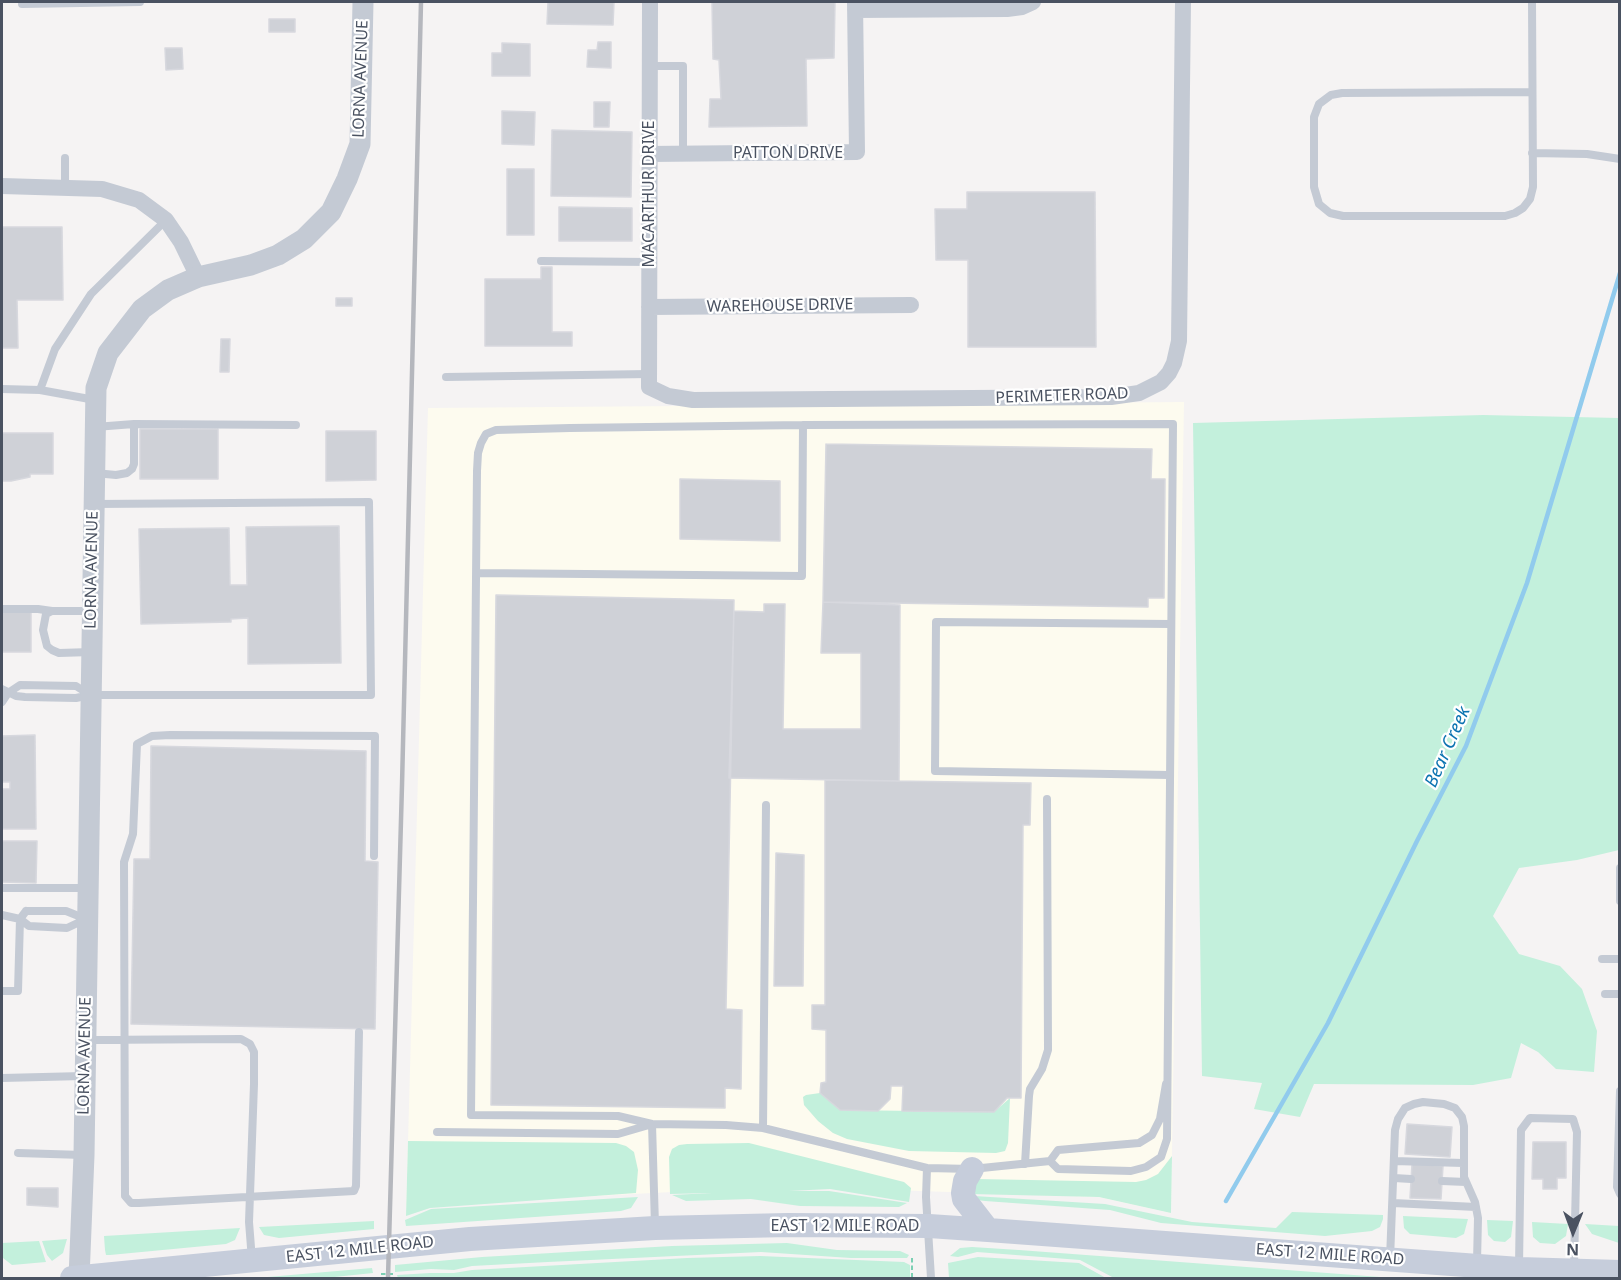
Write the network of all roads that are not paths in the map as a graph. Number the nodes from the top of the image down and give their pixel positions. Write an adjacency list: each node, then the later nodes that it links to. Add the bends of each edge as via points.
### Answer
1 (140, 2): 7 (lane)
2 (363, 2): 21 (street, LORNA AVENUE, via 360,144 331,212 304,238 278,255)
3 (650, 2): 9 (street, MACARTHUR DRIVE)
4 (1033, 2): 8 (street, PATTON DRIVE, via 1007,9)
5 (1184, 2): 25 (street, PERIMETER ROAD, via 1179,341 1174,363 1161,382 1125,396 1087,398 693,400 668,396)
6 (1532, 2): 10 (lane)
7 (22, 4)
8 (855, 6): 13 (street, PATTON DRIVE, via 857,152)
9 (649, 66): 12 (street, MACARTHUR DRIVE); 13 (lane, via 683,66)
10 (1532, 92): 11 (lane); 11 (lane, via 1331,95 1319,104 1314,117 1315,194 1323,208 1337,216 1510,215 1520,211 1530,199)
11 (1532, 153): 15 (lane)
12 (649, 154): 13 (street, PATTON DRIVE); 20 (street, MACARTHUR DRIVE)
13 (683, 154)
14 (65, 158): 17 (lane)
15 (1620, 159)
16 (2, 186): 17 (street)
17 (65, 186): 18 (street, via 102,189 139,200)
18 (166, 220): 21 (street); 27 (lane, via 91,294 55,349)
19 (541, 261): 20 (lane)
20 (649, 262): 23 (street, MACARTHUR DRIVE)
21 (198, 277): 28 (street, LORNA AVENUE, via 168,290 142,309 108,353)
22 (910, 305): 23 (street, WAREHOUSE DRIVE)
23 (649, 307): 25 (street, MACARTHUR DRIVE)
24 (446, 377): 25 (lane)
25 (649, 381)
26 (2, 390): 27 (lane)
27 (40, 390): 28 (lane)
28 (96, 400): 32 (street, LORNA AVENUE)
29 (134, 424): 31 (lane); 32 (lane); 33 (lane, via 132,469 127,473)
30 (803, 425): 35 (lane, via 512,429 486,434 478,453); 35 (lane, via 802,576); 39 (lane, via 1173,424)
31 (296, 426)
32 (95, 427): 33 (street, LORNA AVENUE)
33 (94, 473): 34 (street, LORNA AVENUE)
34 (94, 504): 38 (street, LORNA AVENUE); 42 (lane, via 369,502 371,695)
35 (478, 573): 68 (lane, via 471,1115 618,1116)
36 (2, 609): 37 (lane)
37 (52, 611): 38 (lane); 40 (lane, via 46,614 45,621 47,646 59,653)
38 (92, 611): 40 (street, LORNA AVENUE)
39 (1171, 624): 44 (lane); 44 (lane, via 936,622 935,771)
40 (91, 652): 42 (street, LORNA AVENUE)
41 (5, 691): 42 (lane, via 20,685 57,685 76,686); 43 (lane)
42 (90, 695): 50 (street, LORNA AVENUE)
43 (2, 702)
44 (1169, 775): 65 (lane)
45 (1047, 799): 76 (lane, via 1048,1050 1030,1089)
46 (766, 805): 69 (lane)
47 (374, 856): 61 (lane, via 375,736 170,735 152,736 137,744 133,834 124,862)
48 (1620, 868): 51 (lane)
49 (2, 888): 50 (lane)
50 (87, 888): 54 (street, LORNA AVENUE)
51 (1620, 901)
52 (2, 915): 53 (lane)
53 (20, 919): 54 (lane, via 29,926 67,928); 54 (lane, via 26,911 66,911); 57 (lane, via 18,991)
54 (87, 919): 62 (street, LORNA AVENUE)
55 (1602, 959): 56 (lane)
56 (1620, 959)
57 (2, 991)
58 (1605, 994): 59 (lane)
59 (1620, 994)
60 (359, 1032): 84 (lane, via 354,1191)
61 (125, 1039): 62 (lane); 84 (lane, via 241,1039 250,1044 254,1052); 84 (lane, via 125,1196 130,1203)
62 (85, 1040): 63 (street, LORNA AVENUE)
63 (84, 1076): 64 (lane); 72 (street, LORNA AVENUE)
64 (2, 1078)
65 (1166, 1084): 73 (lane, via 1160,1119 1152,1135 1139,1143 1058,1149); 73 (lane, via 1167,1139 1161,1158 1131,1171 1058,1169)
66 (1620, 1091): 67 (lane)
67 (1619, 1118): 83 (lane)
68 (652, 1124): 69 (lane); 70 (lane, via 618,1134); 88 (lane)
69 (763, 1128): 77 (lane)
70 (436, 1132)
71 (18, 1154): 72 (lane)
72 (84, 1155): 97 (street, LORNA AVENUE)
73 (1050, 1161): 76 (lane)
74 (1395, 1161): 75 (lane); 75 (lane, via 1398,1119 1405,1108 1423,1102 1444,1104 1462,1116); 79 (lane)
75 (1463, 1163): 82 (lane)
76 (1025, 1164): 78 (lane)
77 (927, 1168): 78 (lane); 87 (lane)
78 (972, 1169): 89 (main road, via 965,1181 964,1199)
79 (1394, 1178): 80 (lane); 85 (lane)
80 (1411, 1179)
81 (1442, 1181): 82 (lane)
82 (1466, 1182): 86 (lane)
83 (1620, 1194)
84 (251, 1197): 91 (lane)
85 (1393, 1203): 86 (lane); 90 (lane)
86 (1476, 1207): 92 (lane)
87 (928, 1226): 88 (main road, EAST 12 MILE ROAD); 89 (main road, EAST 12 MILE ROAD); 98 (lane)
88 (656, 1228): 91 (main road, EAST 12 MILE ROAD, via 470,1239)
89 (988, 1230): 90 (main road, EAST 12 MILE ROAD)
90 (1390, 1259): 92 (main road, EAST 12 MILE ROAD)
91 (252, 1260): 97 (main road, EAST 12 MILE ROAD)
92 (1477, 1266): 93 (main road, EAST 12 MILE ROAD)
93 (1519, 1269): 94 (main road, EAST 12 MILE ROAD); 94 (lane, via 1521,1130 1530,1118 1573,1119 1577,1132)
94 (1574, 1272): 95 (main road, EAST 12 MILE ROAD)
95 (1620, 1272)
96 (72, 1278): 97 (main road, EAST 12 MILE ROAD)
97 (79, 1278)
98 (931, 1278)

